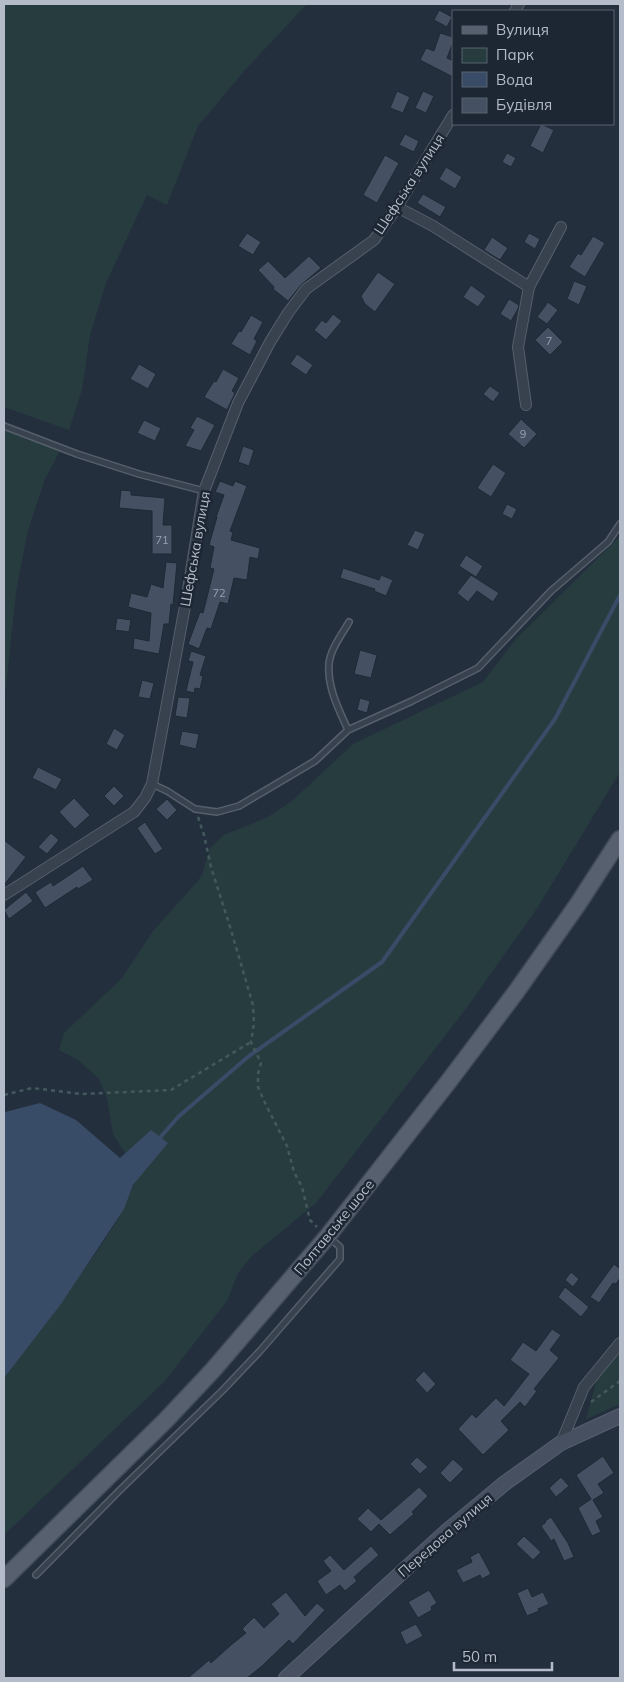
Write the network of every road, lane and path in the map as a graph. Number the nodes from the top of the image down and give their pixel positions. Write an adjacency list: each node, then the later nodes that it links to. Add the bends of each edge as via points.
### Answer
1 (452, 116): 2 (street, Шефська вулиця)
2 (397, 208): 4 (street, via 433,226); 7 (street, Шефська вулиця, via 374,240 306,289 288,313 238,404)
3 (561, 227): 4 (street)
4 (529, 287): 5 (street, via 518,347)
5 (526, 405)
6 (4, 426): 7 (lane, via 76,454)
7 (204, 491): 11 (street, Шефська вулиця)
8 (620, 524): 10 (lane, via 608,542 550,591 478,668)
9 (349, 622): 10 (lane, via 329,663 335,703)
10 (348, 730): 12 (lane, via 315,761 239,806 216,812)
11 (152, 784): 12 (lane); 14 (street, Шефська вулиця, via 134,812)
12 (195, 809): 15 (path, via 253,1005)
13 (620, 839): 17 (main road, Полтавське шосе, via 516,992)
14 (4, 895)
15 (251, 1042): 16 (path, via 171,1090 81,1094 32,1088); 17 (path, via 261,1063 258,1087 287,1146 310,1220)
16 (4, 1095)
17 (327, 1237): 23 (lane, via 340,1246 340,1259 223,1390); 24 (main road, Полтавське шосе, via 165,1421)
18 (620, 1343): 20 (street, via 584,1387)
19 (620, 1381): 20 (path)
20 (574, 1414): 22 (street)
21 (620, 1416): 22 (street, Передова вулиця)
22 (561, 1443): 25 (street, Передова вулиця, via 505,1483 446,1532)
23 (36, 1575)
24 (4, 1579)
25 (286, 1678)

